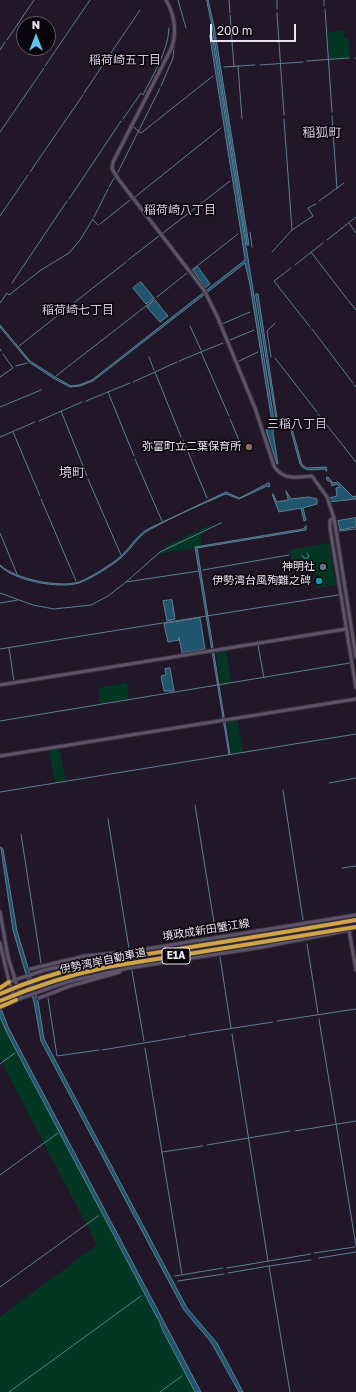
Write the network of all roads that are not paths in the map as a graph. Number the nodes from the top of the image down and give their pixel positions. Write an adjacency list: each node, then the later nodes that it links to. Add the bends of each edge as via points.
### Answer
1 (166, 0): 2 (street, via 174,23 172,47 113,162 112,169 205,292 255,408 274,466 280,474 289,477 312,476 327,497)
2 (334, 518): 3 (street, via 330,520 330,528); 4 (street)
3 (346, 629): 5 (street); 6 (street)
4 (356, 657)
5 (0, 685)
6 (356, 688)
7 (356, 699): 8 (street)
8 (0, 756)
9 (0, 912): 19 (street)
10 (356, 915): 15 (street, 境政成新田蟹江線)
11 (356, 920): 22 (highway, 伊勢湾岸自動車道 / E1A, bridge, via 83,966 37,979)
12 (356, 928): 13 (street); 26 (highway, 伊勢湾岸自動車道 / E1A, bridge, via 107,967 40,985)
13 (349, 930): 16 (street, via 263,947); 18 (street)
14 (0, 943): 20 (street)
15 (127, 952): 17 (street, via 85,956); 19 (street, 境政成新田蟹江線, via 62,966)
16 (129, 968): 23 (street, via 67,982); 24 (street)
17 (30, 969)
18 (356, 970)
19 (14, 980): 20 (street, 境政成新田蟹江線); 23 (street)
20 (9, 982): 21 (highway); 25 (street)
21 (0, 988)
22 (0, 994)
23 (21, 998): 25 (street)
24 (40, 998)
25 (16, 1000): 27 (highway)
26 (0, 1001)
27 (0, 1007)

